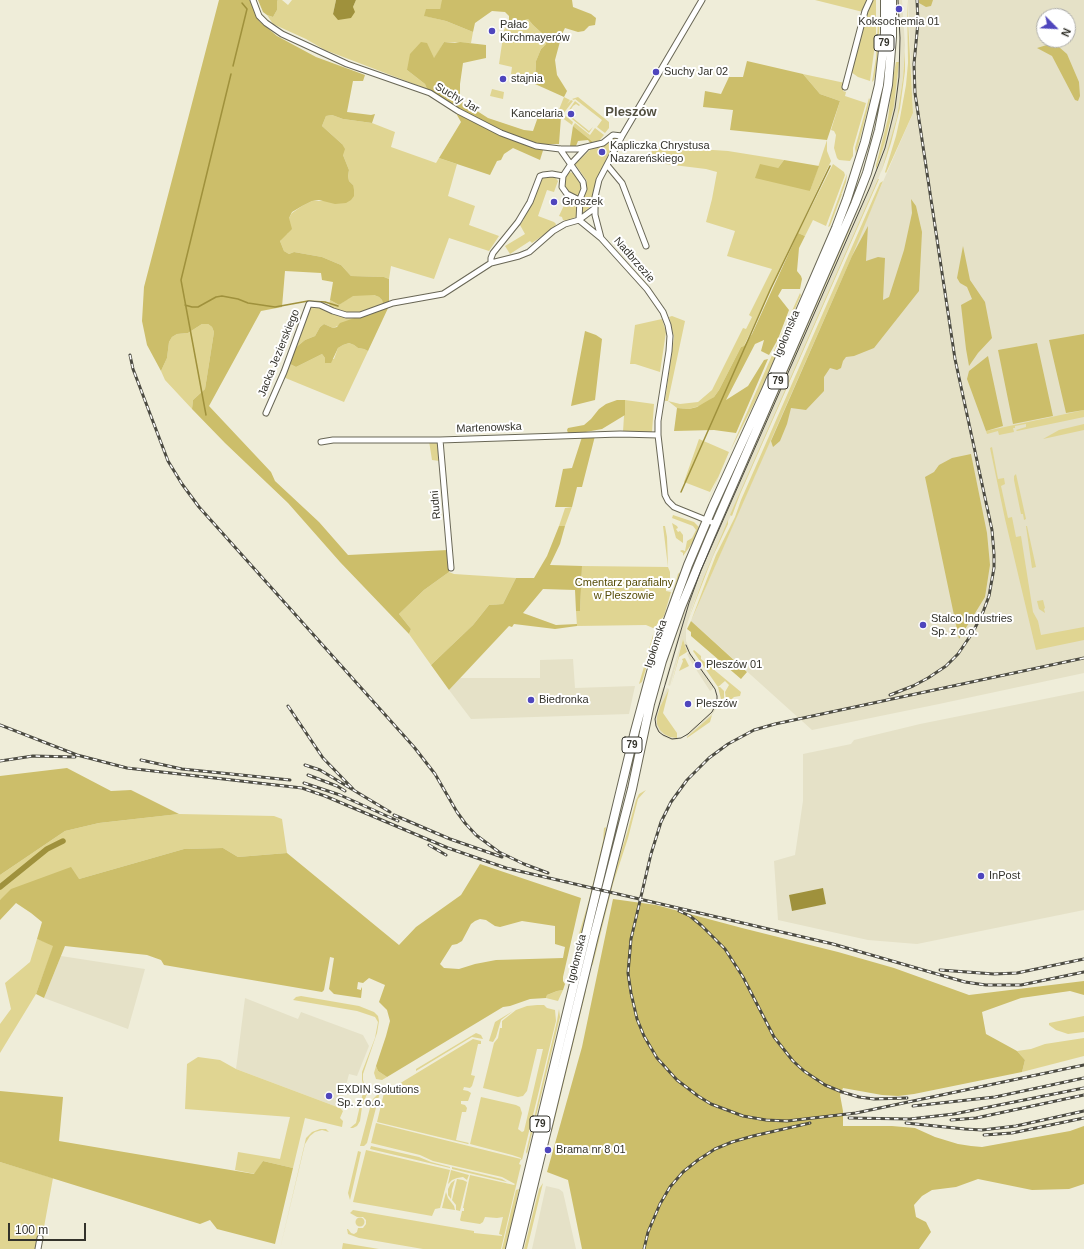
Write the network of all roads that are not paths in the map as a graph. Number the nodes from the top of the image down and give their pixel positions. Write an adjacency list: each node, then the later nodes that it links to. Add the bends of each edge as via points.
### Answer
1 (253, 0): 9 (street, Suchy Jar, via 260,16 282,34 347,64 430,93 501,133 536,146)
2 (702, 0): 7 (street, Nadbrzezie)
3 (870, 0): 6 (street)
4 (885, 0): 23 (main road, Igołomska / 79, via 885,33 879,85 869,129 849,192 766,390)
5 (892, 0): 24 (main road, Igołomska / 79, via 892,37 887,89 868,168 855,204)
6 (845, 87)
7 (622, 136): 8 (street, Suchy Jar, via 613,135 603,143); 11 (street, Nadbrzezie)
8 (587, 148): 9 (street, Suchy Jar); 10 (street)
9 (560, 149): 10 (street)
10 (571, 164): 12 (street); 13 (street, via 583,182)
11 (607, 165): 14 (street, Nadbrzezie, via 599,180); 17 (street, via 622,183)
12 (562, 176): 13 (street, via 563,190); 18 (street, via 540,176 530,202 518,222 493,253)
13 (580, 200): 15 (street)
14 (595, 208): 15 (street); 16 (street, Nadbrzezie)
15 (579, 220): 16 (street); 18 (street, via 565,224 545,236 529,252)
16 (601, 238): 20 (street, Nadbrzezie, via 647,290 663,312 668,324 669,351)
17 (646, 246)
18 (491, 264): 19 (street, Jacka Jezierskiego, via 443,294 393,303 367,313 346,315 320,305 309,304)
19 (266, 413)
20 (658, 435): 21 (street, Martenowska); 23 (street, Nadbrzezie, via 662,483 666,498 676,508)
21 (440, 440): 22 (street, Martenowska); 25 (street, Rudni)
22 (321, 442)
23 (707, 520): 24 (street, Nadbrzezie); 26 (main road, Igołomska / 79, via 675,599 651,672 635,731)
24 (716, 524): 26 (main road, Igołomska / 79, via 678,614 659,671 632,789)
25 (451, 568)
26 (582, 968): 27 (main road, Igołomska / 79)
27 (579, 981): 30 (main road, Igołomska / 79); 31 (main road, Igołomska / 79)
28 (40, 1238): 29 (street)
29 (38, 1249)
30 (510, 1249)
31 (518, 1249)

